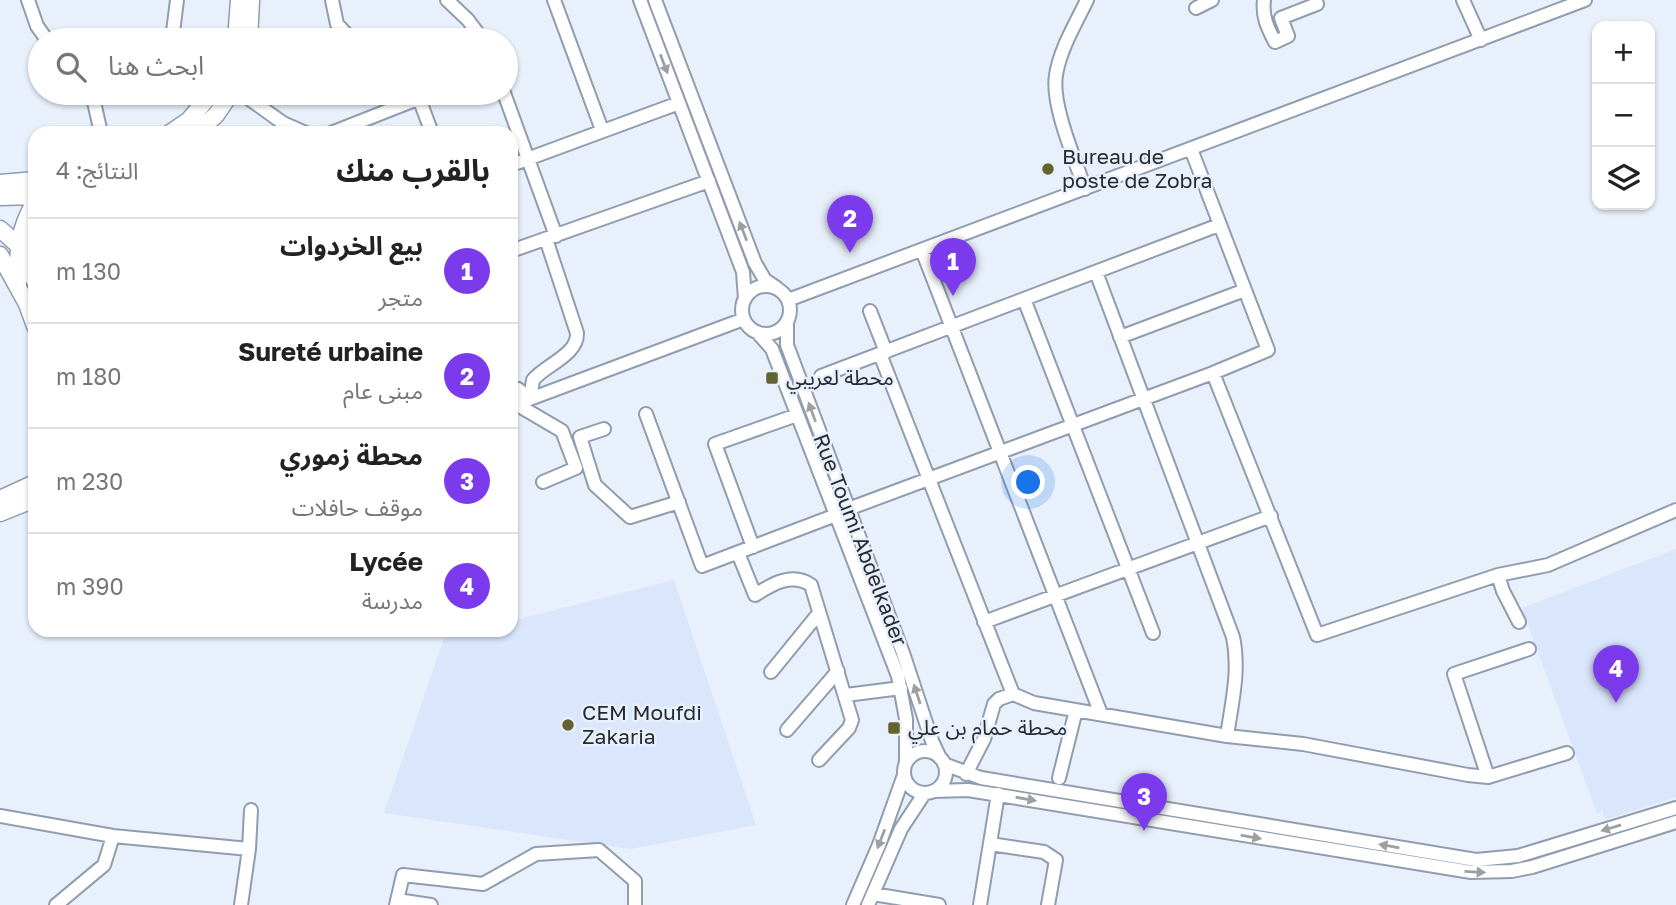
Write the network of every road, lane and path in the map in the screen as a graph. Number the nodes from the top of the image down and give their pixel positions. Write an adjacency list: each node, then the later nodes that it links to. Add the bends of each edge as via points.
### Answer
1 (28, 0): 17 (street)
2 (177, 0): 18 (street)
3 (239, 0): 19 (street)
4 (251, 0): 20 (street)
5 (332, 0): 21 (street)
6 (447, 0): 22 (street)
7 (554, 0): 40 (street)
8 (640, 0): 24 (street, one-way to 24)
9 (655, 0): 61 (street, one-way to 9, via 755,263)
10 (1087, 0): 47 (street, via 1055,76 1057,104)
11 (1212, 0): 16 (street)
12 (1264, 0): 15 (street, via 1262,12 1275,41 1288,36 1281,18)
13 (1462, 0): 23 (street)
14 (1585, 0): 23 (street)
15 (1317, 4)
16 (1196, 8)
17 (38, 28)
18 (174, 28)
19 (237, 28)
20 (250, 28)
21 (341, 28)
22 (474, 28)
23 (1481, 40): 41 (street)
24 (679, 103): 40 (street); 45 (street)
25 (97, 105): 32 (street)
26 (202, 105): 33 (street)
27 (222, 105): 34 (street)
28 (258, 105): 35 (street)
29 (396, 105): 36 (street)
30 (422, 105): 37 (street)
31 (509, 105): 38 (street)
32 (100, 126)
33 (180, 126)
34 (203, 126)
35 (291, 126)
36 (347, 126)
37 (430, 126)
38 (516, 126)
39 (518, 130): 42 (street)
40 (602, 130): 42 (street)
41 (1191, 149): 47 (street); 51 (street)
42 (529, 159): 43 (street); 53 (street)
43 (518, 163)
44 (28, 181): 46 (street)
45 (709, 181): 53 (street); 63 (street, via 743,271)
46 (0, 183)
47 (1085, 189): 56 (street)
48 (28, 196): 49 (street)
49 (0, 197)
50 (28, 216): 54 (street)
51 (1219, 225): 59 (street); 62 (street)
52 (0, 229): 54 (street)
53 (551, 238): 55 (street); 77 (street, via 578,340 533,380)
54 (18, 245): 58 (street); 60 (street)
55 (518, 249)
56 (922, 250): 65 (street); 70 (street)
57 (0, 255): 60 (street)
58 (28, 267)
59 (1096, 272): 64 (street); 72 (street)
60 (18, 286): 66 (street)
61 (776, 288): 63 (street, via 760,286); 65 (street)
62 (1245, 290): 72 (street); 74 (street, via 1268,350)
63 (745, 299): 68 (street)
64 (1024, 299): 70 (street); 83 (street)
65 (788, 300): 69 (street)
66 (28, 310)
67 (870, 311): 73 (street)
68 (744, 319): 71 (street); 77 (street)
69 (787, 321): 71 (street, via 775,332); 93 (street, Rue Toumi Abdelkader, one-way to 69, via 787,345)
70 (950, 327): 73 (street); 85 (street)
71 (757, 332): 82 (street, Rue Toumi Abdelkader, via 772,349)
72 (1120, 337): 78 (street)
73 (883, 353): 75 (street); 86 (street)
74 (1213, 373): 78 (street); 95 (street)
75 (821, 376)
76 (518, 390): 77 (street)
77 (530, 399): 79 (street)
78 (1144, 399): 83 (street); 96 (street)
79 (518, 404)
80 (518, 407): 87 (street, via 562,431 576,468)
81 (646, 414): 91 (street)
82 (797, 415): 93 (street, Rue Toumi Abdelkader); 97 (street, via 715,444)
83 (1073, 425): 85 (street); 99 (street)
84 (604, 429): 91 (street, via 580,437 596,485 630,517)
85 (999, 453): 86 (street); 101 (street)
86 (928, 479): 93 (street); 103 (street)
87 (543, 482)
88 (28, 486): 89 (street)
89 (0, 499)
90 (28, 502): 94 (street)
91 (679, 502): 98 (street, via 702,566)
92 (1676, 510): 100 (street, via 1548,565)
93 (842, 512): 97 (street); 109 (street, Rue Toumi Abdelkader); 118 (street, Rue Toumi Abdelkader, one-way to 93, via 903,653)
94 (0, 513)
95 (1271, 516): 96 (street); 100 (street, via 1317,635)
96 (1198, 543): 99 (street); 115 (street, via 1237,654)
97 (753, 547): 98 (street)
98 (738, 553): 102 (street, via 755,595 779,580 803,580 811,585)
99 (1128, 569): 101 (street); 105 (street)
100 (1498, 575): 104 (street)
101 (1055, 595): 103 (street); 113 (street)
102 (820, 613): 107 (street); 108 (street)
103 (984, 622): 110 (street)
104 (1519, 622)
105 (1153, 633)
106 (1529, 649): 122 (street, via 1454,674)
107 (838, 671): 111 (street); 114 (street)
108 (771, 672)
109 (901, 688): 111 (street); 119 (street, Rue Toumi Abdelkader)
110 (1013, 694): 112 (street, via 1034,703); 120 (street, via 994,704 984,739)
111 (846, 695): 117 (street, via 852,720 849,728)
112 (1076, 710): 113 (street); 123 (street)
113 (1101, 714): 115 (street)
114 (787, 730)
115 (1227, 736): 122 (street, via 1303,744)
116 (1567, 753): 122 (street)
117 (819, 760)
118 (942, 761): 119 (street, via 925,751); 120 (street); 124 (street, via 945,778)
119 (906, 762): 121 (street)
120 (966, 774): 126 (street, one-way to 120, via 1518,856 1476,860)
121 (904, 775): 124 (street, via 910,788); 139 (street, one-way to 139)
122 (1488, 777)
123 (1059, 778)
124 (929, 792): 125 (street, via 953,789); 133 (street, via 901,829)
125 (998, 794): 129 (street, one-way to 129, via 1471,872 1512,872); 131 (street)
126 (1676, 808)
127 (251, 810): 132 (street)
128 (0, 816): 130 (street)
129 (1676, 822)
130 (113, 836): 132 (street); 135 (street, via 104,865)
131 (990, 844): 141 (street); 142 (street, via 1044,852 1056,860)
132 (249, 849): 136 (street)
133 (870, 900): 140 (street)
134 (397, 903): 137 (street); 138 (street, via 403,874 482,884 536,854 598,850 635,881)
135 (57, 905)
136 (241, 905)
137 (431, 905)
138 (635, 905)
139 (853, 905)
140 (939, 905)
141 (980, 905)
142 (1048, 905)

